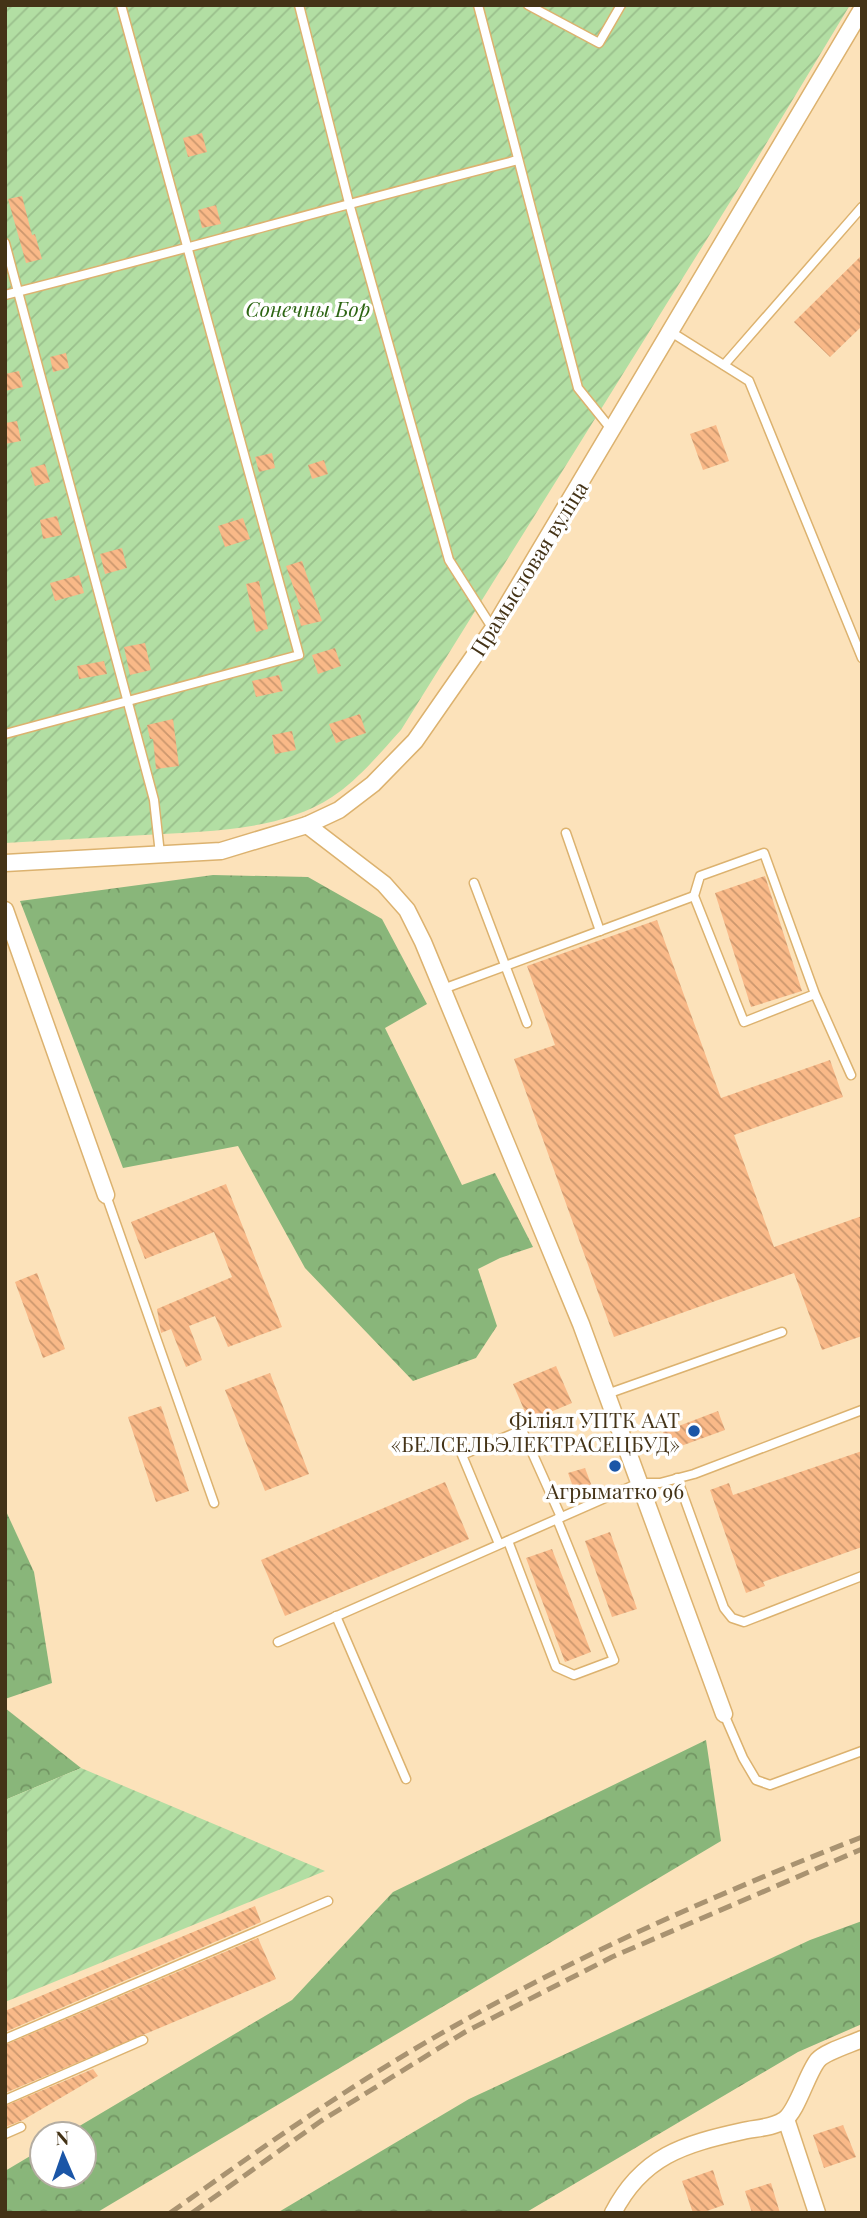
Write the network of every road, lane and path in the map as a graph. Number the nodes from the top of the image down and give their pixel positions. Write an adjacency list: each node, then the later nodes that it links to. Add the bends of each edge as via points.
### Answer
1 (121, 5): 11 (lane)
2 (299, 5): 8 (lane)
3 (478, 5): 7 (lane)
4 (528, 5): 5 (lane, via 598,43)
5 (621, 5)
6 (862, 9): 14 (street, Прамысловая вуліца)
7 (519, 160): 8 (lane); 16 (lane, via 578,388)
8 (349, 203): 11 (lane); 17 (lane, via 449,561)
9 (862, 207): 15 (lane)
10 (5, 243): 12 (lane)
11 (186, 249): 12 (lane); 19 (lane, via 299,655)
12 (18, 292): 13 (lane); 19 (lane)
13 (5, 295)
14 (671, 332): 15 (lane); 16 (street, Прамысловая вуліца)
15 (724, 365): 18 (lane, via 749,381)
16 (613, 431): 17 (street, Прамысловая вуліца)
17 (493, 629): 21 (street, Прамысловая вуліца, via 415,741 373,784 339,810)
18 (862, 658)
19 (128, 701): 20 (lane); 23 (lane, via 154,800)
20 (5, 734)
21 (307, 825): 23 (street, Прамысловая вуліца, via 221,851); 30 (street, via 384,884 407,910)
22 (566, 833): 28 (lane)
23 (160, 854): 24 (street, Прамысловая вуліца)
24 (5, 863)
25 (474, 883): 29 (lane)
26 (694, 896): 28 (lane); 31 (lane, via 744,1022); 31 (lane, via 700,876 764,853)
27 (5, 910): 34 (street)
28 (600, 931): 29 (lane)
29 (505, 967): 30 (lane); 32 (lane)
30 (443, 989): 36 (street)
31 (816, 995): 33 (lane)
32 (527, 1023)
33 (851, 1075)
34 (106, 1195): 40 (lane)
35 (782, 1332): 36 (lane)
36 (607, 1394): 39 (street)
37 (862, 1410): 38 (lane)
38 (677, 1478): 39 (lane); 43 (lane, via 724,1608 732,1618 744,1622)
39 (639, 1483): 41 (lane); 46 (street)
40 (214, 1503)
41 (559, 1518): 42 (lane); 42 (lane, via 522,1430 462,1455); 42 (lane, via 614,1660 574,1675 556,1667)
42 (503, 1543): 44 (lane)
43 (862, 1576)
44 (336, 1616): 45 (lane); 48 (lane)
45 (278, 1642)
46 (724, 1714): 47 (lane, via 756,1780 770,1785)
47 (862, 1751)
48 (406, 1779)
49 (328, 1900): 50 (lane)
50 (5, 2039)
51 (862, 2039): 54 (street, via 819,2058)
52 (143, 2040): 53 (lane)
53 (5, 2100)
54 (786, 2119): 57 (street, via 666,2155 624,2190); 58 (street)
55 (20, 2127): 56 (lane)
56 (5, 2134)
57 (612, 2213)
58 (817, 2213)

